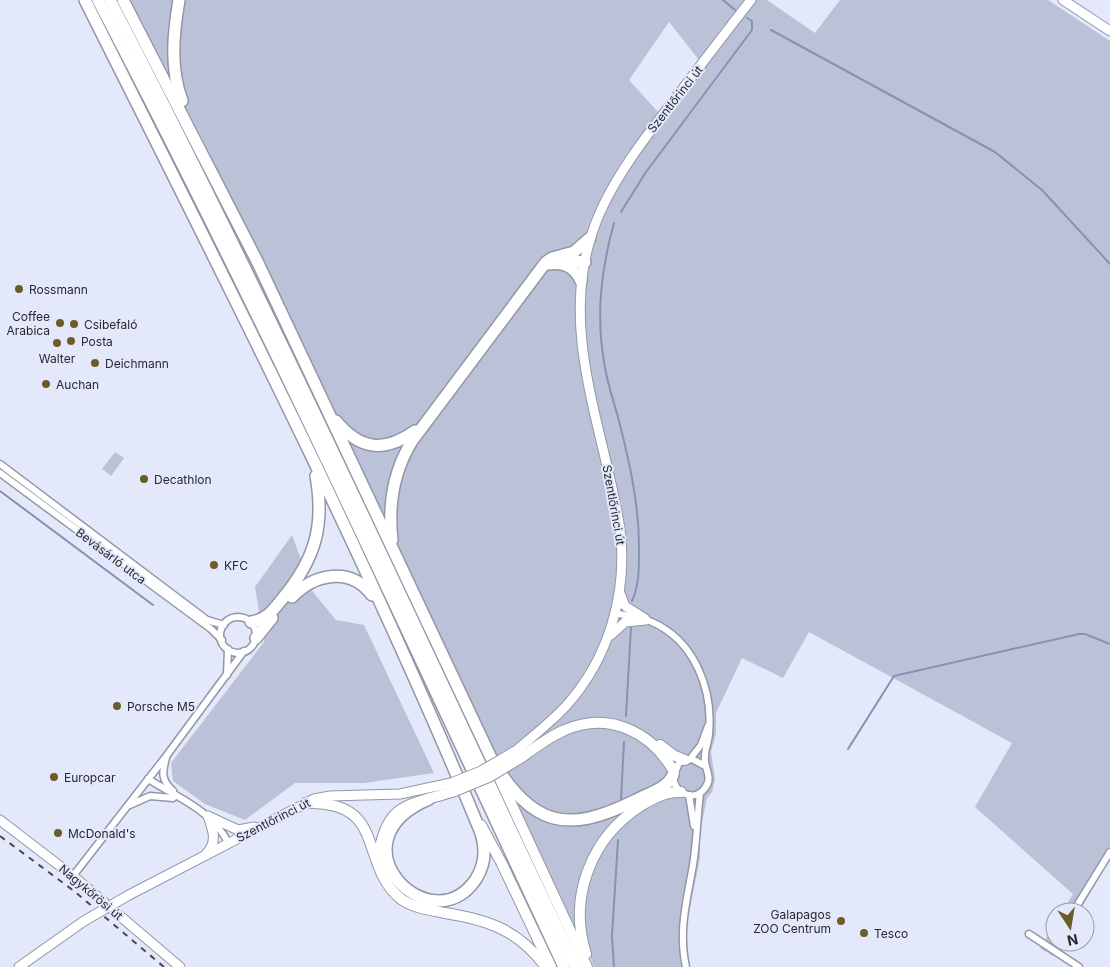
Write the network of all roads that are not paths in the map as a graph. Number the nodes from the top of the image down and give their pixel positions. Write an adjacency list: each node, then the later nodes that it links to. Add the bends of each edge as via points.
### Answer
1 (84, 0): 17 (highway, via 163,151)
2 (98, 0): 67 (highway, via 174,146 317,440)
3 (110, 0): 68 (highway, via 184,142 339,461)
4 (123, 0): 9 (highway)
5 (179, 0): 9 (highway, via 173,44 176,84)
6 (751, 0): 10 (main road, Szentlőrinci út, via 623,167 605,199)
7 (1064, 0): 8 (main road)
8 (1110, 32)
9 (210, 167): 15 (highway)
10 (590, 238): 11 (highway); 12 (main road, Szentlőrinci út)
11 (570, 254): 12 (highway); 13 (highway, via 552,258)
12 (585, 262): 13 (highway, via 556,260); 14 (main road, Szentlőrinci út)
13 (543, 265): 14 (highway, via 568,265 577,272); 16 (highway)
14 (581, 281): 21 (main road, Szentlőrinci út, via 580,326 585,367 620,529)
15 (325, 404): 16 (highway, via 351,436 369,445 389,445); 20 (highway)
16 (421, 428): 20 (highway, via 406,450 394,483 390,510)
17 (306, 444): 24 (highway); 25 (highway, via 320,496 315,545 296,583 267,616)
18 (0, 464): 26 (street, via 207,620)
19 (0, 473): 29 (street, Bevásárló utca)
20 (393, 550): 37 (highway)
21 (620, 590): 22 (main road, Szentlőrinci út); 23 (main road, via 625,606)
22 (615, 613): 23 (street); 28 (main road, Szentlőrinci út)
23 (646, 620): 28 (main road, via 624,622); 33 (street, via 674,637 694,661 707,694)
24 (389, 621): 27 (highway, via 363,584 346,577 325,576 300,589); 45 (highway)
25 (251, 622): 26 (street, via 237,617); 27 (street)
26 (224, 625): 29 (street)
27 (256, 638): 31 (street)
28 (608, 639): 35 (main road, Szentlőrinci út, via 574,696)
29 (222, 640): 30 (street)
30 (228, 649): 31 (street); 32 (street)
31 (244, 652): 32 (street)
32 (227, 676): 36 (street)
33 (709, 725): 38 (street, via 701,744); 39 (street)
34 (647, 739): 35 (main road, via 631,729 616,725 586,724 564,730); 38 (main road); 40 (main road, via 660,751)
35 (520, 753): 42 (main road, bridge, via 489,777)
36 (167, 755): 41 (street); 46 (street, via 163,777 166,785)
37 (492, 760): 40 (highway, via 521,800 542,813 566,820 587,819 610,812 662,787); 69 (main road)
38 (688, 760): 39 (street, via 698,760); 40 (street, via 678,765)
39 (705, 766): 43 (street, via 709,781)
40 (673, 773): 44 (street, via 674,785)
41 (148, 779): 46 (street, Szentlőrinci út); 49 (street)
42 (453, 787): 47 (main road); 48 (main road, Szentlőrinci út, via 400,794 330,796)
43 (700, 793): 44 (street); 53 (street)
44 (685, 794): 53 (street); 69 (main road, via 665,794 633,812 610,833 596,853 585,878 580,905 581,935)
45 (466, 798): 47 (highway, via 483,839 482,867 474,882 463,892 436,900 416,896 400,884 390,867 386,849 390,833 400,816); 66 (main road, via 502,864)
46 (181, 799): 49 (street, via 150,796); 50 (street, Szentlőrinci út)
47 (428, 799): 57 (main road, via 408,804 390,820 380,840)
48 (305, 803): 52 (main road, Szentlőrinci út); 57 (main road, via 328,803 356,817 364,826)
49 (127, 807): 58 (street)
50 (208, 816): 52 (main road, via 238,830); 54 (street, Szentlőrinci út, via 222,831); 56 (main road, via 214,838)
51 (0, 820): 58 (main road, Nagykőrösi út)
52 (261, 827): 54 (main road, Szentlőrinci út)
53 (695, 832): 70 (street, via 694,863 682,926)
54 (228, 844): 56 (main road, Szentlőrinci út)
55 (1110, 852): 59 (street)
56 (202, 858): 63 (main road, Szentlőrinci út, bridge, via 84,921)
57 (378, 861): 65 (main road, via 388,884 402,900 432,911 484,921 509,931)
58 (73, 876): 64 (main road, Nagykőrösi út)
59 (1079, 902)
60 (1029, 934): 61 (street)
61 (1045, 944)
62 (1056, 952): 71 (street)
63 (19, 967)
64 (180, 967)
65 (546, 967)
66 (551, 967)
67 (564, 967)
68 (576, 967)
69 (588, 967)
70 (686, 967)
71 (1078, 967)

